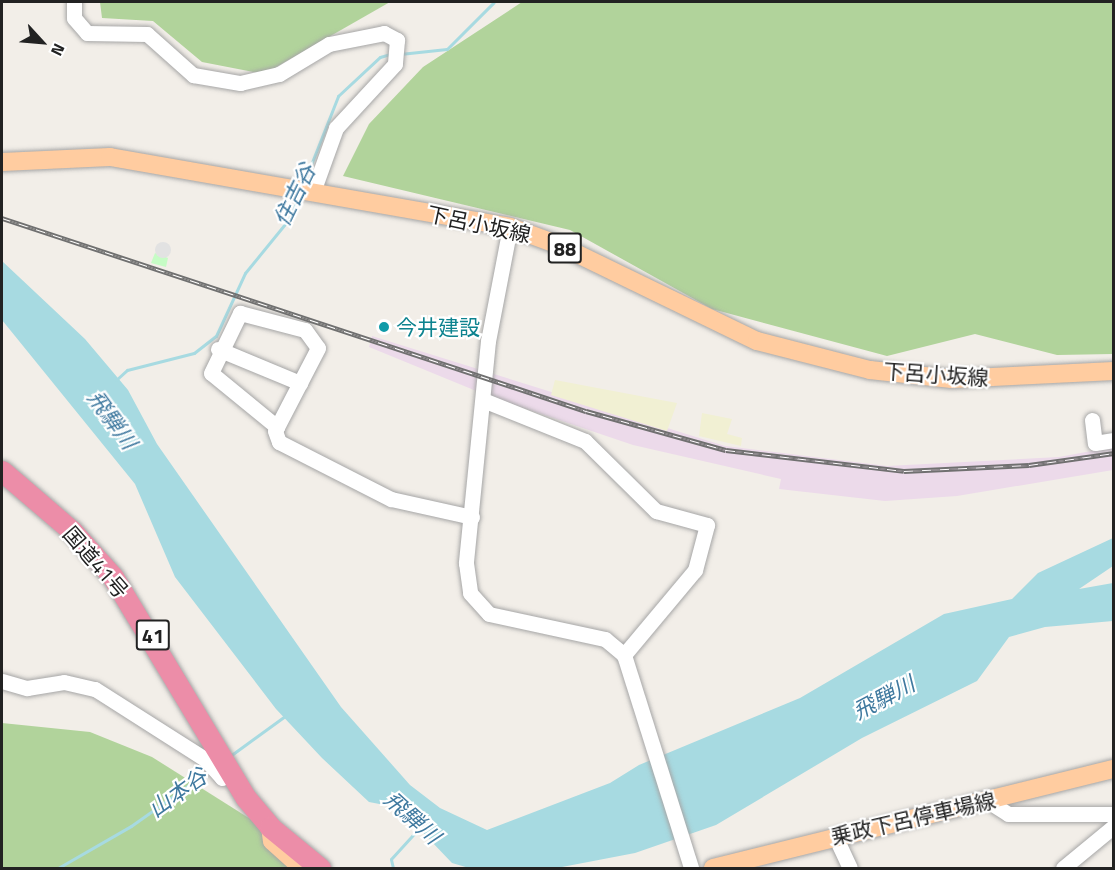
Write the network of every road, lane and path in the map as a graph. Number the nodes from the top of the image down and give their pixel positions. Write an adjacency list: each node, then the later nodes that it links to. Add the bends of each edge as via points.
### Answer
1 (74, 2): 3 (street, via 74,18 87,33 147,34 194,75 240,83 279,74 329,44 384,33 397,40 395,64 336,128)
2 (2, 162): 3 (main road, 下呂小坂線 / 88, via 110,157)
3 (313, 192): 4 (main road, 下呂小坂線 / 88)
4 (510, 227): 6 (main road, 下呂小坂線 / 88, via 797,354 952,379); 8 (street, via 493,305)
5 (218, 349): 7 (street); 7 (street, via 240,313 305,330 318,348); 10 (street, via 211,373)
6 (1113, 371)
7 (300, 383): 10 (street)
8 (483, 400): 13 (street); 14 (street, via 585,441 656,511 707,525 695,570)
9 (1092, 420): 11 (street, via 1095,443)
10 (277, 427): 13 (street, via 279,442 391,499)
11 (1113, 440)
12 (2, 471): 17 (highway, 国道41号 / 41, via 72,531 113,577 150,630)
13 (472, 517): 14 (street, via 465,577 477,606 504,620 604,639)
14 (624, 656): 23 (street)
15 (2, 681): 17 (street, via 27,688 64,682 95,689 205,759 222,778)
16 (1113, 769): 18 (main road, 乗政下呂停車場線)
17 (231, 774): 21 (highway, 国道41号 / 41)
18 (986, 800): 19 (street, via 1008,814); 22 (main road, 乗政下呂停車場線)
19 (1113, 814)
20 (1113, 826): 28 (street)
21 (270, 827): 24 (main road, via 272,841); 25 (highway, 国道41号 / 41)
22 (835, 836): 26 (main road, 乗政下呂停車場線); 27 (street)
23 (689, 862)
24 (302, 868)
25 (320, 868)
26 (713, 868)
27 (850, 868)
28 (1064, 868)

